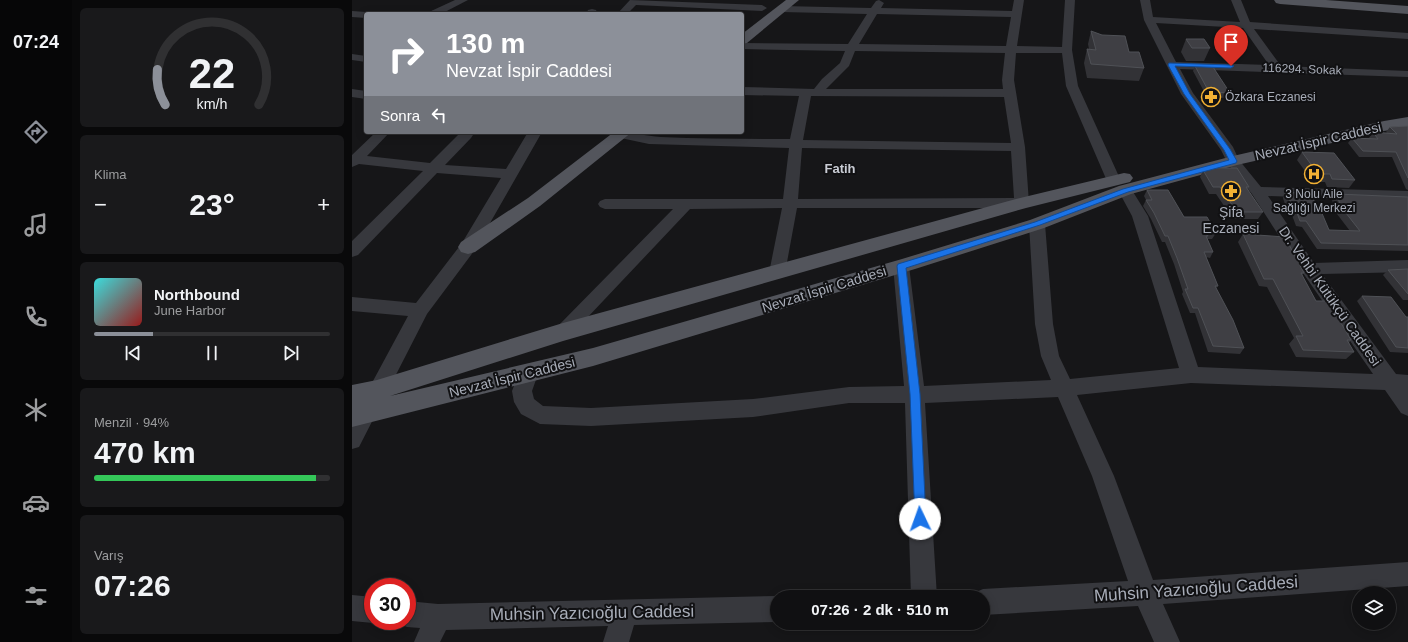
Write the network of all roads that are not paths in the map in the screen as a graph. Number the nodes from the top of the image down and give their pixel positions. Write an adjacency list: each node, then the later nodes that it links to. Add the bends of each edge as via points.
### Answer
1 (463, 0): 17 (street)
2 (772, 0): 13 (main road)
3 (794, 0): 14 (main road)
4 (882, 0): 16 (street)
5 (1019, 0): 20 (street)
6 (1070, 0): 30 (street)
7 (1145, 0): 23 (street, Dr. Vehbi Kütükçü Caddesi)
8 (1236, 0): 24 (street)
9 (1280, 0): 15 (main road)
10 (1348, 0): 12 (main road)
11 (634, 1): 13 (street); 18 (street)
12 (1408, 5)
13 (762, 8): 22 (main road)
14 (782, 9): 16 (street); 26 (main road)
15 (1408, 10)
16 (874, 11): 20 (street); 28 (street)
17 (437, 12)
18 (624, 12)
19 (352, 14): 21 (street)
20 (1017, 14): 29 (street)
21 (364, 15)
22 (747, 20)
23 (1149, 20): 24 (street); 31 (street, Dr. Vehbi Kütükçü Caddesi)
24 (1246, 25): 25 (street); 32 (street)
25 (1408, 36)
26 (744, 38)
27 (744, 46): 28 (street)
28 (851, 48): 29 (street); 35 (street, via 845,64)
29 (1011, 50): 30 (street); 37 (street, via 1008,80)
30 (1067, 50): 52 (street, via 1072,86)
31 (1171, 65): 32 (street, 116294. Sokak); 49 (street, Dr. Vehbi Kütükçü Caddesi, via 1187,94)
32 (1277, 68): 33 (street, 116294. Sokak)
33 (1408, 74)
34 (744, 91): 35 (street)
35 (812, 92): 37 (street); 46 (street)
36 (352, 93): 38 (street)
37 (1010, 93): 47 (street)
38 (364, 95)
39 (1408, 113): 49 (main road, Nevzat İspir Caddesi, via 1360,120)
40 (1408, 122): 49 (main road, Nevzat İspir Caddesi)
41 (381, 134): 48 (street)
42 (534, 134): 51 (street)
43 (616, 134): 60 (main road, via 534,202)
44 (622, 134): 46 (street, via 649,140)
45 (466, 135): 50 (street)
46 (796, 144): 47 (street); 58 (street)
47 (1018, 147): 55 (street)
48 (356, 155): 50 (street)
49 (1231, 156): 52 (main road, Nevzat İspir Caddesi); 53 (street, Dr. Vehbi Kütükçü Caddesi)
50 (433, 168): 51 (street); 61 (street)
51 (510, 174): 60 (street)
52 (1119, 186): 55 (main road, Nevzat İspir Caddesi); 59 (main road, Nevzat İspir Caddesi); 70 (street, via 1140,216)
53 (1257, 191): 54 (street); 64 (street, Dr. Vehbi Kütükçü Caddesi)
54 (1408, 196)
55 (1022, 203): 58 (street); 65 (main road, Nevzat İspir Caddesi)
56 (605, 204): 57 (street)
57 (686, 205): 58 (street); 68 (street)
58 (790, 205): 65 (street)
59 (1037, 224): 62 (main road, Nevzat İspir Caddesi); 72 (street, via 1044,324 1050,356)
60 (468, 247): 67 (street)
61 (352, 251)
62 (901, 266): 69 (main road, Nevzat İspir Caddesi, via 632,346); 75 (street)
63 (1408, 266): 64 (street)
64 (1309, 269): 71 (street, Dr. Vehbi Kütükçü Caddesi)
65 (777, 273): 68 (main road, Nevzat İspir Caddesi)
66 (352, 304): 67 (street)
67 (420, 310): 73 (street)
68 (563, 332): 73 (main road, Nevzat İspir Caddesi)
69 (528, 374): 75 (street, via 522,391 524,402 528,408 540,415 590,417 753,408 849,395); 77 (main road, Nevzat İspir Caddesi)
70 (1191, 375): 71 (street); 72 (street)
71 (1399, 383): 76 (street, Dr. Vehbi Kütükçü Caddesi)
72 (1063, 388): 75 (street); 81 (street, via 1103,476)
73 (377, 390): 74 (main road, Nevzat İspir Caddesi); 77 (street)
74 (352, 394)
75 (915, 394): 80 (street)
76 (1408, 407)
77 (360, 414): 78 (street)
78 (352, 440)
79 (1408, 574): 81 (street, Muhsin Yazıcıoğlu Caddesi)
80 (924, 590)
81 (1145, 593): 82 (street, Muhsin Yazıcıoğlu Caddesi); 91 (street)
82 (990, 602)
83 (352, 608): 84 (street)
84 (364, 609)
85 (770, 609): 86 (street, Muhsin Yazıcıoğlu Caddesi)
86 (625, 612): 88 (street, Muhsin Yazıcıoğlu Caddesi); 90 (street)
87 (416, 615): 88 (street, Muhsin Yazıcıoğlu Caddesi)
88 (438, 617): 89 (street)
89 (426, 642)
90 (616, 642)
91 (1167, 642)

